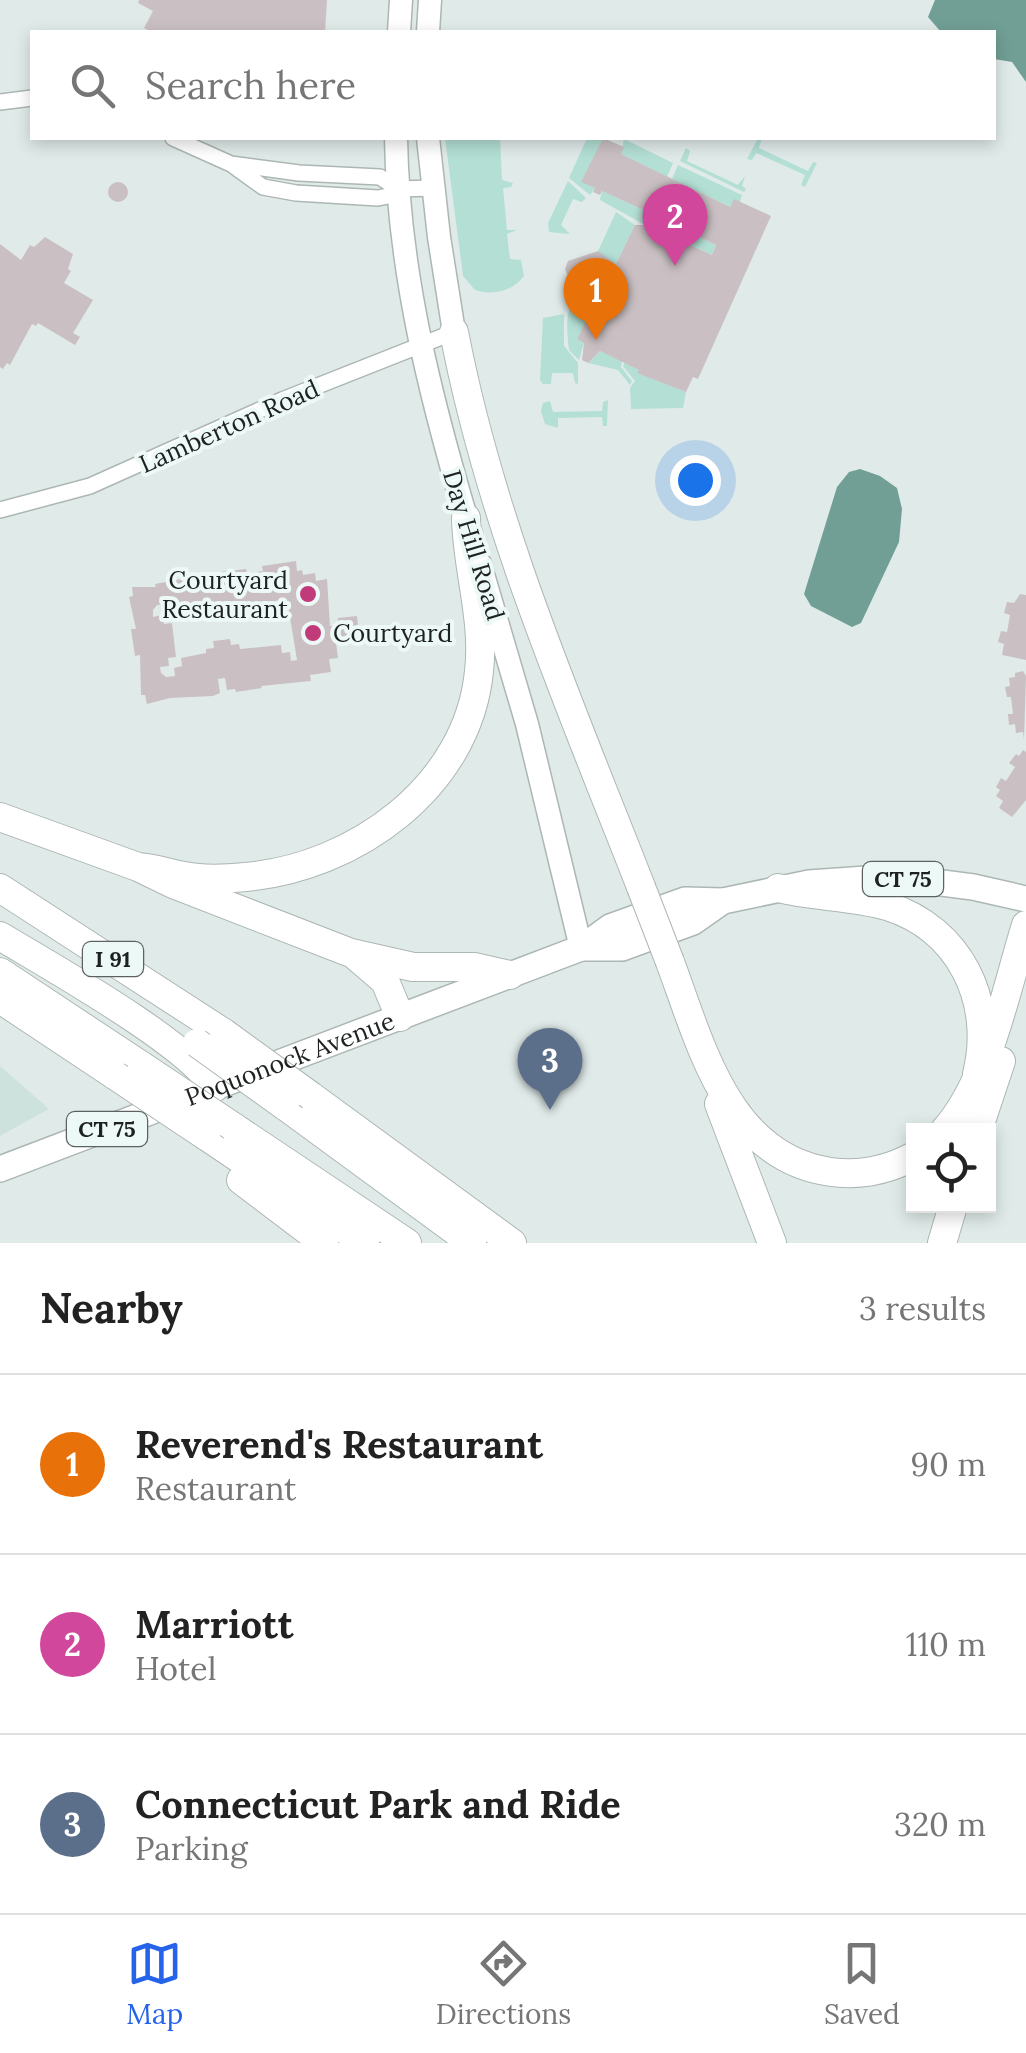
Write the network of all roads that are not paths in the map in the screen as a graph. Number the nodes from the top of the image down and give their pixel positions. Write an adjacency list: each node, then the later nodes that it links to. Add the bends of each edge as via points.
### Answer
1 (401, 0): 3 (main road)
2 (430, 0): 4 (main road)
3 (399, 30)
4 (428, 30)
5 (30, 98): 6 (street)
6 (0, 102)
7 (177, 140): 10 (street, via 231,164 253,182 286,192 378,198)
8 (396, 140): 10 (main road, Day Hill Road)
9 (428, 140): 11 (main road)
10 (398, 188): 11 (street); 13 (main road, Day Hill Road)
11 (433, 188): 12 (main road)
12 (454, 332): 13 (street, Lamberton Road); 32 (highway, bridge, via 504,527)
13 (420, 346): 14 (street, Lamberton Road, via 90,486); 15 (main road, Day Hill Road)
14 (0, 510)
15 (466, 518): 17 (highway, via 480,637 478,685 461,734 418,796 356,845 292,870 200,878); 24 (main road, Day Hill Road, via 532,742)
16 (0, 818): 17 (highway)
17 (138, 867): 25 (highway)
18 (0, 888): 36 (highway, I 91, bridge, via 224,1033)
19 (778, 888): 20 (main road, Poquonock Avenue / CT 75, via 903,879); 24 (main road, Poquonock Avenue / CT 75, via 722,901 693,922 622,948); 34 (highway, via 884,906 939,934 964,966 979,1004)
20 (1026, 899)
21 (0, 916): 36 (highway, bridge)
22 (1026, 925): 34 (highway)
23 (0, 936): 35 (highway, via 168,1044 204,1070)
24 (582, 948): 28 (main road, Poquonock Avenue / CT 75)
25 (352, 954): 28 (highway); 31 (highway, via 385,982)
26 (0, 955): 35 (highway, via 188,1079)
27 (0, 972): 33 (highway)
28 (510, 975): 31 (main road, Poquonock Avenue / CT 75)
29 (1026, 984): 38 (highway)
30 (0, 1000): 33 (highway)
31 (400, 1017): 35 (main road, Poquonock Avenue / CT 75)
32 (707, 1060): 40 (highway, via 742,1121 788,1160 859,1173); 48 (highway)
33 (129, 1071): 39 (highway, bridge)
34 (977, 1074): 37 (highway)
35 (214, 1088): 41 (main road, Poquonock Avenue / CT 75)
36 (298, 1101): 46 (highway); 47 (highway, I 91)
37 (950, 1123)
38 (980, 1123)
39 (219, 1131): 43 (highway, via 236,1177); 44 (highway); 45 (highway)
40 (906, 1160)
41 (0, 1169)
42 (951, 1213): 49 (highway)
43 (324, 1243)
44 (365, 1243)
45 (407, 1243)
46 (472, 1243)
47 (512, 1243)
48 (772, 1243)
49 (942, 1243)

